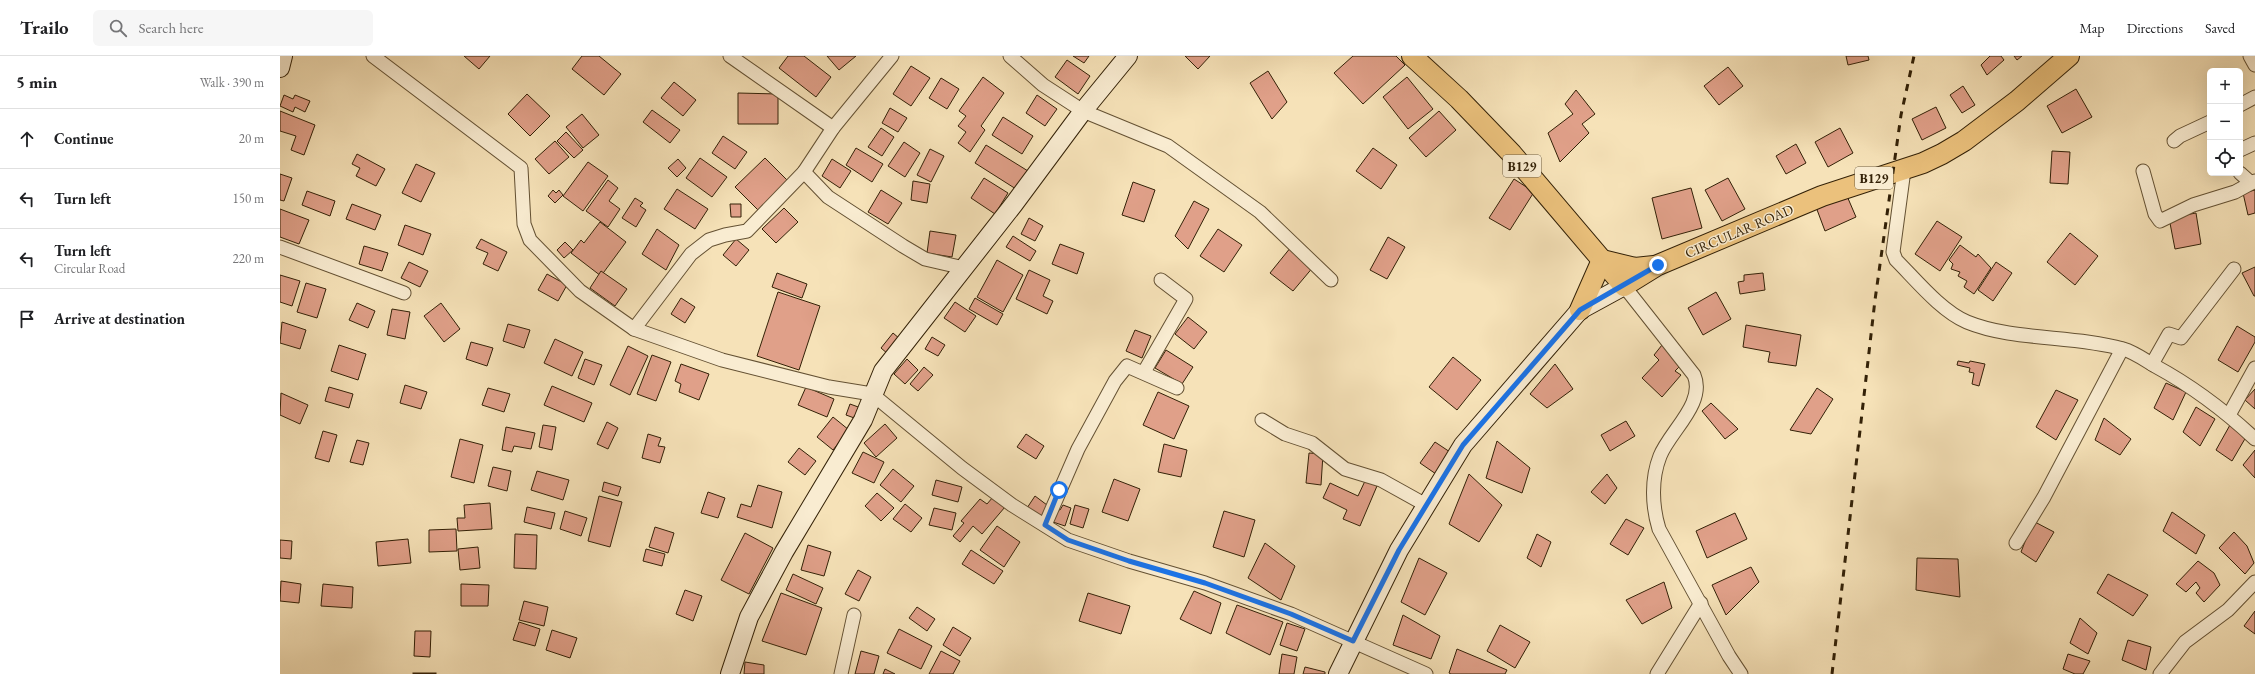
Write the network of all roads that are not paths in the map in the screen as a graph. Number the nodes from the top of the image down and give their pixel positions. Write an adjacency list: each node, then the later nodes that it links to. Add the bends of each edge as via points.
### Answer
1 (283, 56): 11 (street)
2 (373, 56): 35 (street, via 521,168 524,224 530,240 580,291)
3 (730, 56): 16 (street)
4 (892, 56): 16 (street)
5 (1010, 56): 14 (street, via 1043,85)
6 (1128, 56): 14 (street)
7 (1412, 56): 26 (main road, B129, via 1459,99 1512,154)
8 (2250, 56): 10 (street)
9 (2067, 57): 20 (main road, CIRCULAR ROAD / B129, via 2017,101 1964,141 1936,157)
10 (2255, 65)
11 (280, 68)
12 (2255, 97): 13 (street)
13 (2242, 104)
14 (1083, 111): 28 (street, via 1044,166); 31 (street, via 1168,146 1260,212)
15 (2207, 123): 17 (street)
16 (833, 128): 21 (street)
17 (2174, 141)
18 (2255, 143): 19 (street)
19 (2243, 149)
20 (1904, 170): 27 (main road, CIRCULAR ROAD / B129, via 1822,196); 36 (street, via 1893,252 1896,260 1934,298 1966,321 1982,326)
21 (804, 172): 28 (street, via 828,197 903,246 925,259); 35 (street, via 747,232 709,240 692,254)
22 (2143, 172): 24 (street, via 2155,214 2160,221 2192,205 2235,192)
23 (2243, 175): 24 (street)
24 (2253, 182)
25 (280, 247): 33 (street)
26 (1602, 260): 27 (main road, via 1635,268); 32 (main road, B129); 34 (main road)
27 (1658, 265): 32 (main road, CIRCULAR ROAD / B129)
28 (964, 268): 41 (street, via 883,371)
29 (2234, 269): 37 (street, via 2181,338 2169,334)
30 (1160, 280): 39 (street, via 1186,299)
31 (1331, 280)
32 (1624, 286): 34 (street, CIRCULAR ROAD); 49 (street, via 1694,375 1698,384 1686,416 1660,457 1653,492 1654,512 1659,529)
33 (404, 293)
34 (1580, 310): 45 (street, CIRCULAR ROAD, via 1463,445)
35 (634, 329): 41 (street, via 722,360 829,387)
36 (2122, 349): 37 (street); 47 (street, via 2044,497)
37 (2152, 364): 42 (street, via 2190,385)
38 (2255, 368): 42 (street)
39 (1144, 372): 40 (street); 46 (street, via 1127,366 1115,381 1078,449)
40 (1177, 388)
41 (872, 394): 46 (street, via 962,468); 52 (street, via 864,420 784,552 749,618)
42 (2229, 415): 44 (street)
43 (1262, 420): 45 (street, via 1285,434 1312,443 1346,469 1381,480)
44 (2255, 439)
45 (1426, 505): 51 (street, CIRCULAR ROAD, via 1399,550)
46 (1045, 525): 51 (street, via 1068,540 1205,583 1291,614)
47 (2016, 543)
48 (2255, 582): 58 (street, via 2228,610 2186,642)
49 (1701, 603): 56 (street); 57 (street)
50 (854, 615): 53 (street)
51 (1353, 641): 54 (street, CIRCULAR ROAD); 55 (street)
52 (730, 674)
53 (841, 674)
54 (1338, 674)
55 (1426, 674)
56 (1657, 674)
57 (1741, 674)
58 (2160, 674)

